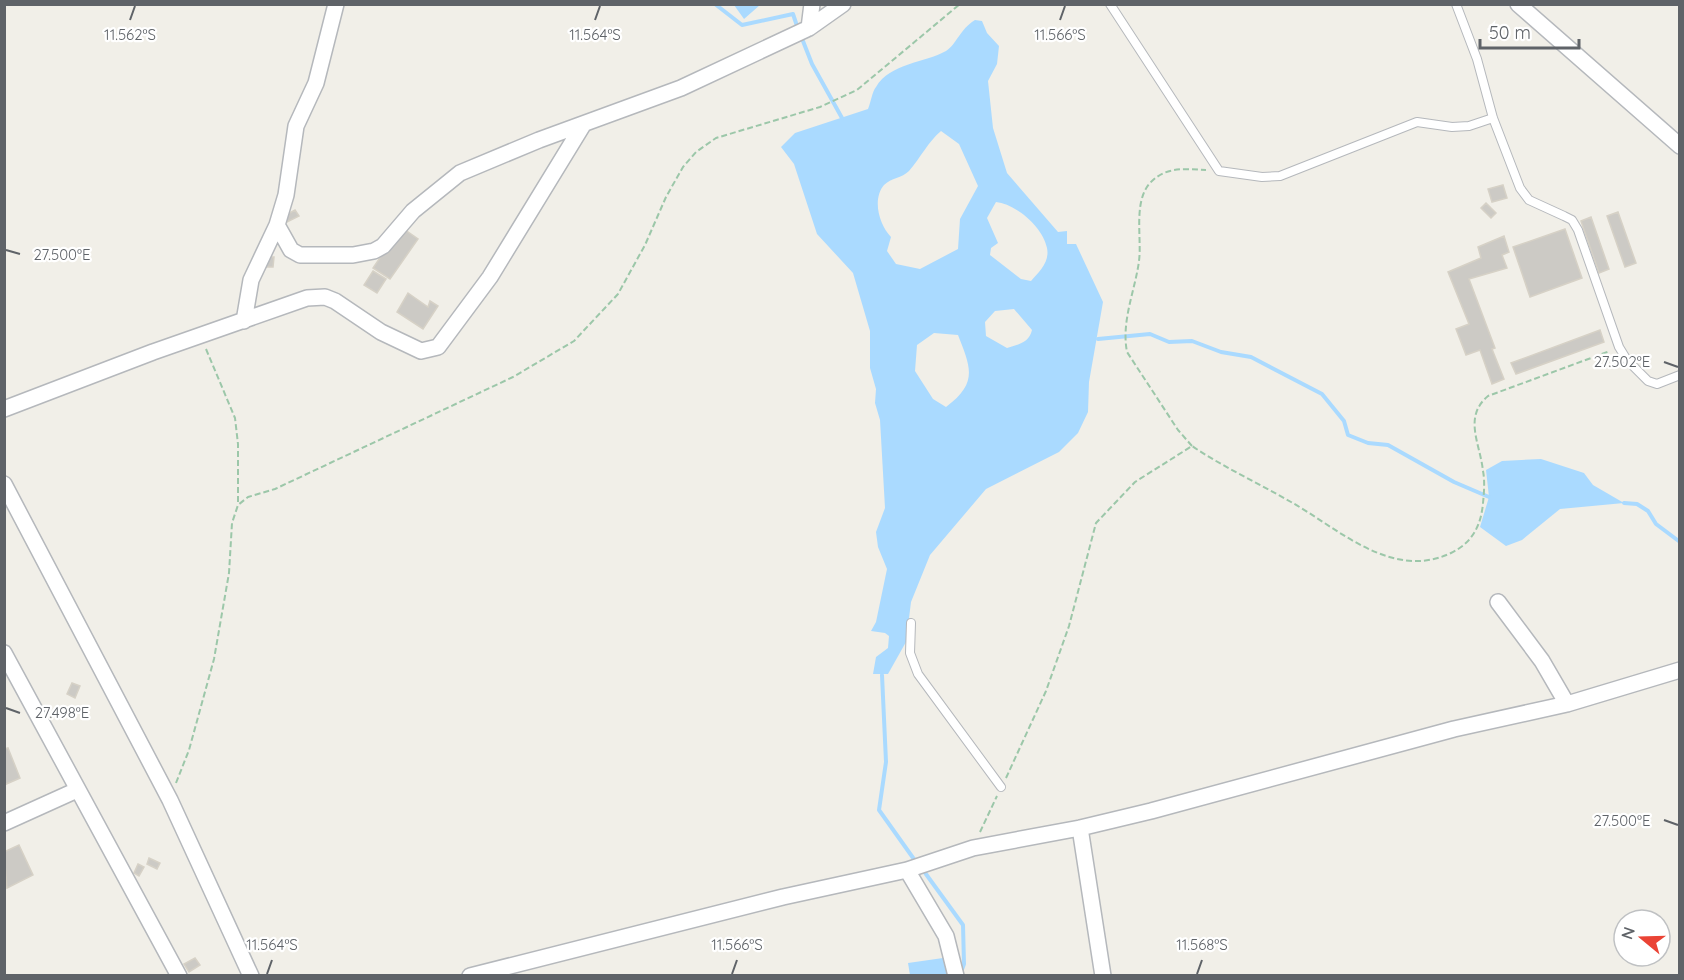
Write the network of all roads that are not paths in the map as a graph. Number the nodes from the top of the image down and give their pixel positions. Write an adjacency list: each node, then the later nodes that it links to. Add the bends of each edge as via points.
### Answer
1 (336, 4): 11 (street, via 313,91 296,126)
2 (812, 4): 7 (street)
3 (843, 4): 7 (street)
4 (1110, 4): 8 (lane, via 1219,171 1280,176 1417,122 1452,127)
5 (1456, 4): 8 (lane)
6 (1518, 4): 10 (street)
7 (809, 27): 9 (street, via 681,88)
8 (1493, 118): 13 (lane, via 1528,200 1572,220 1578,230 1619,347 1632,366 1657,384)
9 (583, 125): 11 (street, via 460,174 413,211 374,251 300,255 291,250); 12 (street, via 490,278 438,347 422,351 381,332 325,297 307,298)
10 (1680, 146)
11 (277, 225): 12 (street, via 251,280)
12 (244, 321): 14 (street)
13 (1680, 375)
14 (4, 409)
15 (4, 484): 27 (street, via 170,800)
16 (1498, 603): 20 (street, via 1536,653)
17 (911, 623): 21 (lane, via 910,653 918,675)
18 (6, 658): 22 (street)
19 (1680, 670): 20 (street)
20 (1567, 704): 24 (street, via 1454,729)
21 (1001, 787)
22 (77, 790): 23 (street); 26 (street)
23 (4, 823)
24 (1080, 828): 25 (street, via 974,848); 30 (street)
25 (907, 870): 28 (street); 29 (street, via 946,936)
26 (179, 975)
27 (251, 975)
28 (470, 975)
29 (956, 975)
30 (1103, 975)

